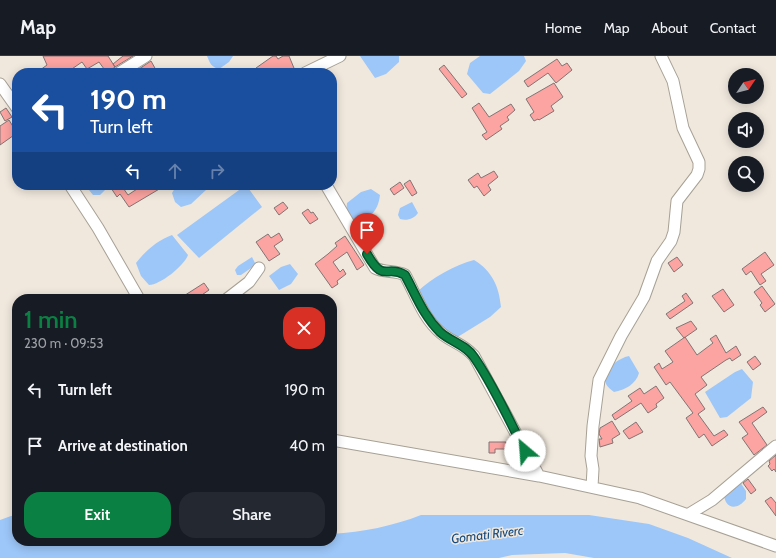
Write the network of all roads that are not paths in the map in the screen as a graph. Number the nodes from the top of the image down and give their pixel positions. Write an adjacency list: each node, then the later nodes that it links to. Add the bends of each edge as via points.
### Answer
1 (146, 56): 4 (street)
2 (340, 56): 5 (street)
3 (661, 56): 16 (street, via 672,81 682,128 699,162 698,169 697,175 677,201 671,241 657,261 644,297 599,380 591,456)
4 (133, 68)
5 (315, 68)
6 (1, 88): 7 (street)
7 (12, 102)
8 (73, 190): 11 (street)
9 (329, 190): 15 (street, via 375,268 381,272 405,275 423,312 441,333 466,347 474,356)
10 (259, 268): 12 (street, via 249,282)
11 (137, 294)
12 (233, 294)
13 (337, 441): 15 (street)
14 (776, 446): 17 (street, via 712,500)
15 (539, 476): 16 (street)
16 (592, 487): 17 (street, via 640,498)
17 (688, 514): 18 (street)
18 (776, 546)

